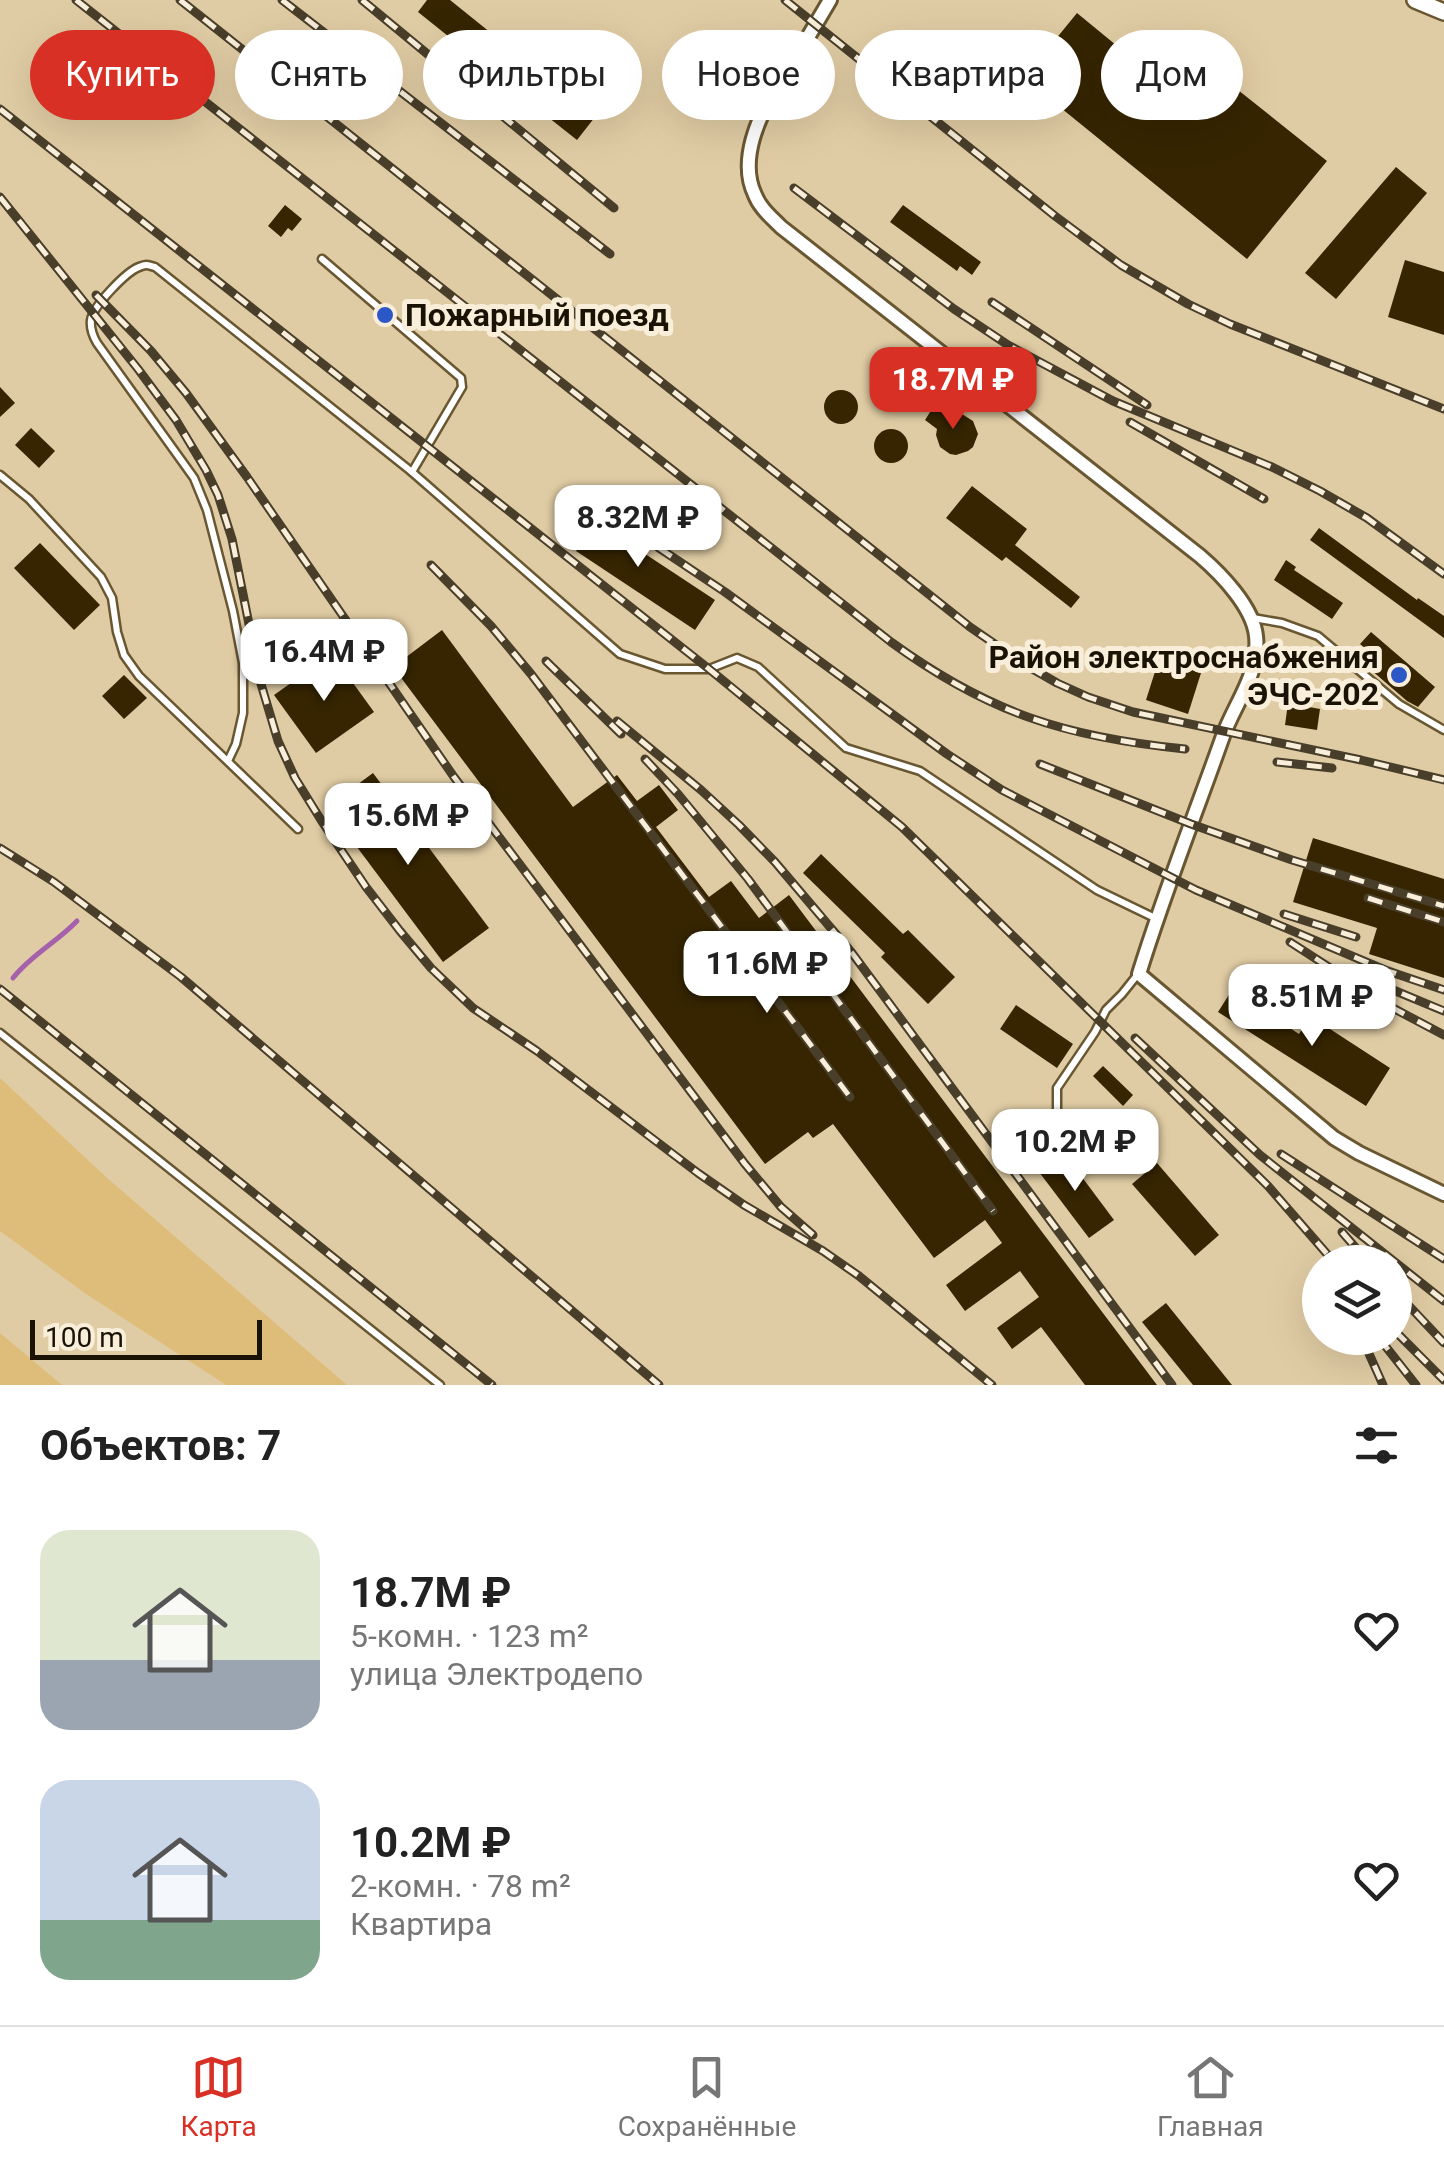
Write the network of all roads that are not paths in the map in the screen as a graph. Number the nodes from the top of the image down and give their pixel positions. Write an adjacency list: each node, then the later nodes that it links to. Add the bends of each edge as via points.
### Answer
1 (830, 0): 4 (street)
2 (1418, 1): 3 (street)
3 (1444, 12)
4 (812, 30)
5 (760, 120): 9 (street, via 751,144 750,183 765,211 1200,556)
6 (322, 259): 7 (lane, via 461,378 462,387)
7 (412, 472): 11 (lane, via 155,266 136,268 94,312 93,335 194,478 212,526 243,663 240,729); 13 (lane, via 620,654 665,669 709,670 737,658 758,667 846,748 920,770 1097,890)
8 (0, 476): 11 (lane, via 101,577 124,655 138,676)
9 (1252, 618): 10 (lane, via 1318,636 1398,704); 13 (street, via 1256,652 1248,683)
10 (1444, 730)
11 (228, 761): 12 (lane)
12 (298, 830)
13 (1156, 918): 14 (street)
14 (1139, 974): 16 (lane, via 1106,1010 1058,1088); 17 (street, via 1334,1138)
15 (0, 1033): 18 (lane)
16 (1057, 1116)
17 (1444, 1194)
18 (440, 1385)

